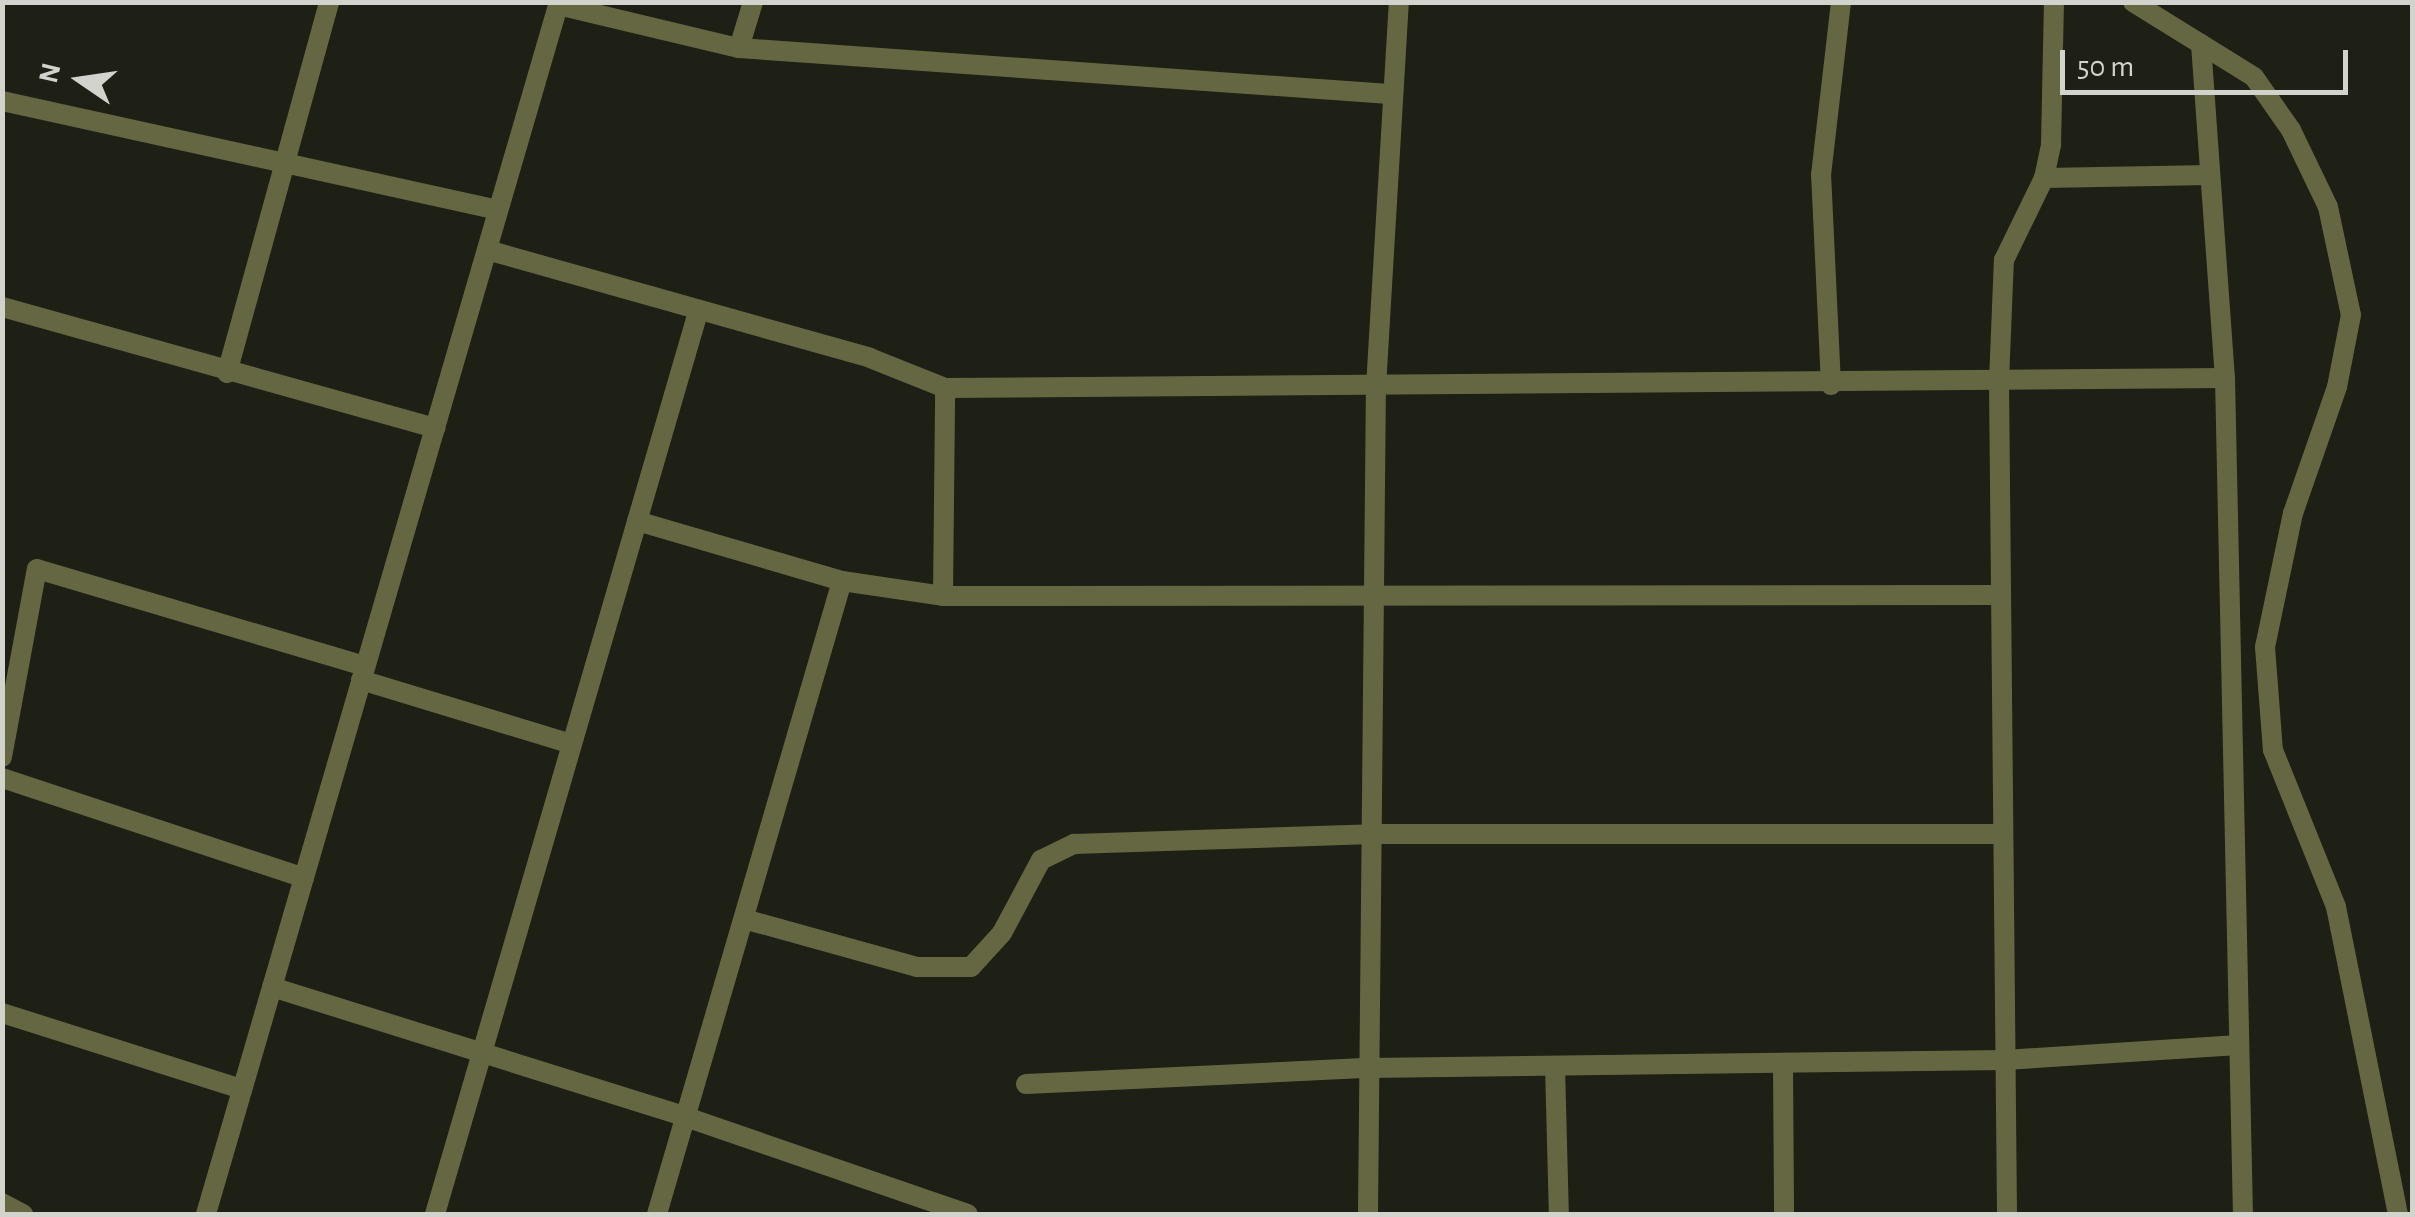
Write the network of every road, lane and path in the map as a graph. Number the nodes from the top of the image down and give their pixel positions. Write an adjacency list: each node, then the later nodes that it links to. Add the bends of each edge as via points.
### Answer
1 (329, 2): 12 (street)
2 (753, 2): 9 (street)
3 (1399, 2): 10 (street)
4 (1841, 2): 22 (street, via 1821,175)
5 (2054, 2): 14 (street)
6 (2133, 2): 8 (street)
7 (559, 4): 9 (street); 15 (street)
8 (2201, 44): 13 (street); 59 (street, via 2254,77 2291,130 2328,207 2351,315 2337,387 2293,512 2264,647 2273,750 2336,907)
9 (738, 48): 10 (street)
10 (1389, 94): 23 (street)
11 (2, 101): 12 (street)
12 (286, 162): 15 (street); 19 (street)
13 (2210, 175): 14 (street); 20 (street)
14 (2044, 178): 21 (street, via 2004,260)
15 (498, 210): 16 (street)
16 (486, 250): 18 (street); 25 (street)
17 (2, 307): 19 (street)
18 (698, 312): 24 (street, via 870,358); 26 (street)
19 (227, 373): 25 (street)
20 (2225, 378): 21 (street); 41 (street)
21 (1999, 382): 22 (street); 28 (street)
22 (1831, 386): 23 (street)
23 (1376, 387): 24 (street); 30 (street)
24 (945, 388): 29 (street)
25 (435, 428): 31 (street)
26 (637, 522): 27 (street); 32 (street)
27 (842, 582): 29 (street); 38 (street)
28 (2001, 594): 30 (street); 36 (street)
29 (943, 596): 30 (street)
30 (1374, 597): 35 (street)
31 (363, 673): 32 (street); 33 (street, via 37,569); 37 (street)
32 (572, 744): 42 (street)
33 (2, 757)
34 (2, 778): 37 (street)
35 (1372, 834): 36 (street); 38 (street, via 1074,844 1041,860 1002,933 971,967 917,967); 46 (street)
36 (2003, 834): 43 (street)
37 (304, 878): 39 (street)
38 (744, 920): 49 (street)
39 (272, 987): 42 (street); 48 (street)
40 (2, 1013): 48 (street)
41 (2239, 1045): 43 (street); 58 (street)
42 (480, 1054): 49 (street); 51 (street)
43 (2005, 1060): 44 (street); 57 (street)
44 (1784, 1064): 45 (street); 56 (street)
45 (1555, 1066): 46 (street); 55 (street)
46 (1369, 1068): 47 (street); 54 (street)
47 (1026, 1084)
48 (242, 1088): 50 (street)
49 (683, 1116): 52 (street); 53 (street)
50 (206, 1214)
51 (434, 1214)
52 (657, 1214)
53 (968, 1214)
54 (1368, 1214)
55 (1560, 1214)
56 (1784, 1214)
57 (2007, 1214)
58 (2243, 1214)
59 (2398, 1214)

